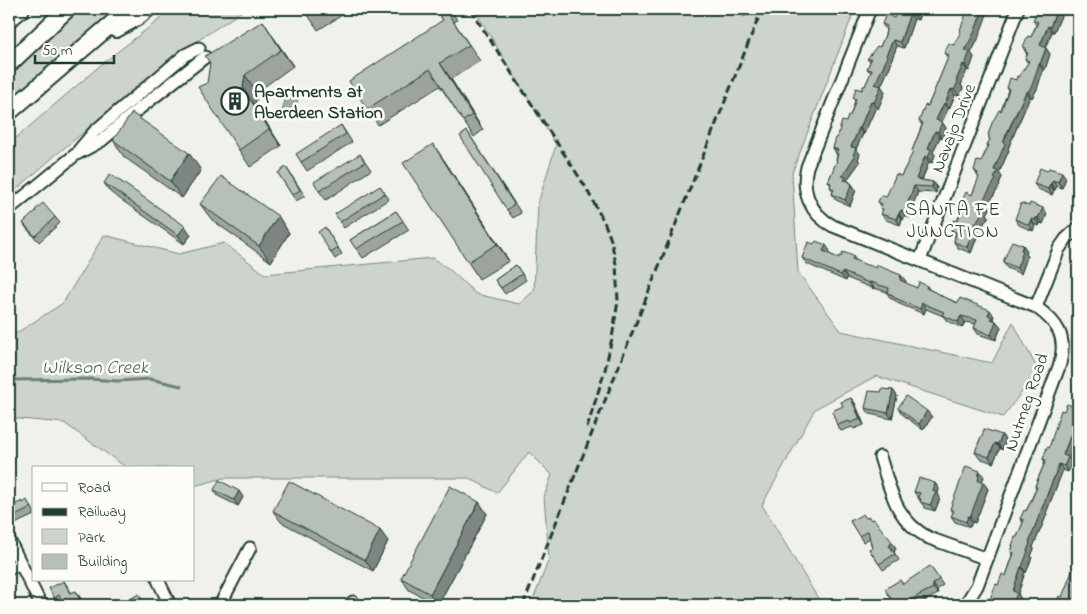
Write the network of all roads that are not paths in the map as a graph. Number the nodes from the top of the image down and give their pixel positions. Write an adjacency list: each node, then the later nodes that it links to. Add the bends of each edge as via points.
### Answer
1 (21, 9): 7 (highway)
2 (67, 9): 10 (highway)
3 (129, 9): 8 (highway)
4 (147, 9): 8 (highway)
5 (870, 9): 14 (street, Nutmeg Road, via 807,167 807,197 819,216 828,223)
6 (1018, 9): 14 (street, Navajo Drive)
7 (9, 19)
8 (83, 48): 11 (highway)
9 (202, 52): 12 (street, via 185,55 140,101 95,131 75,156)
10 (9, 64)
11 (9, 112)
12 (9, 209)
13 (1078, 228): 15 (street, via 1059,249)
14 (920, 260): 15 (street, Nutmeg Road)
15 (1036, 307): 19 (street, Nutmeg Road, via 1056,325 1063,344 1062,355)
16 (880, 457): 19 (street, via 899,510 909,524 929,538)
17 (9, 540): 20 (street)
18 (250, 548): 25 (street)
19 (987, 559): 26 (street, Nutmeg Road, via 977,586)
20 (20, 563): 21 (street); 23 (street)
21 (9, 569)
22 (159, 582): 24 (street)
23 (41, 605)
24 (170, 605)
25 (220, 605)
26 (965, 605)

